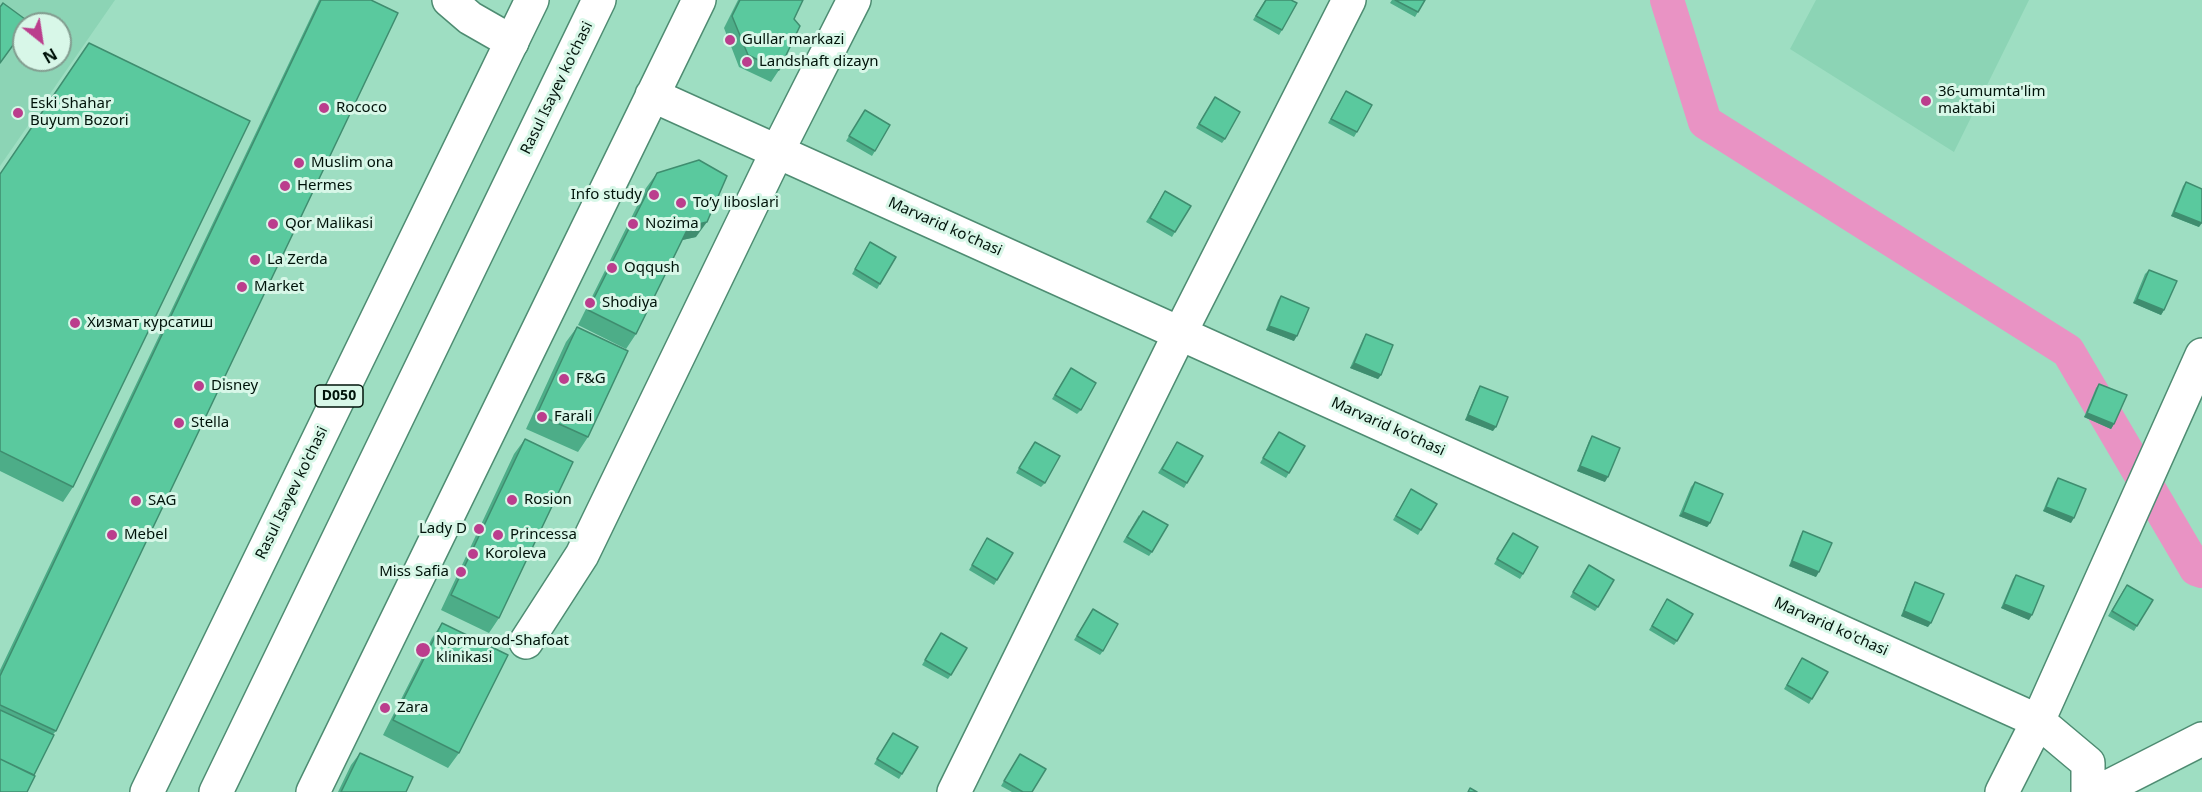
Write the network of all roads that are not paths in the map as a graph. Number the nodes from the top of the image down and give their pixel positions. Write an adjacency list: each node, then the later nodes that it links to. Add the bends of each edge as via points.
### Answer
1 (449, 0): 7 (street, via 470,18)
2 (532, 0): 7 (street, Rasul Isayev ko'chasi / D050)
3 (599, 0): 16 (street, Rasul Isayev ko'chasi)
4 (699, 0): 8 (street)
5 (854, 0): 9 (street)
6 (1349, 0): 10 (street)
7 (512, 42): 15 (street, Rasul Isayev ko'chasi / D050)
8 (652, 95): 9 (street, Marvarid ko'chasi); 17 (street)
9 (777, 152): 10 (street, Marvarid ko'chasi); 12 (street, via 582,555)
10 (1180, 333): 13 (street, Marvarid ko'chasi); 18 (street)
11 (2202, 355): 13 (street)
12 (526, 642)
13 (2038, 721): 19 (street); 20 (street, Marvarid ko'chasi, via 2088,763)
14 (2202, 739): 21 (street)
15 (147, 792)
16 (216, 792)
17 (313, 792)
18 (954, 792)
19 (2002, 792)
20 (2088, 792)
21 (2098, 792)

